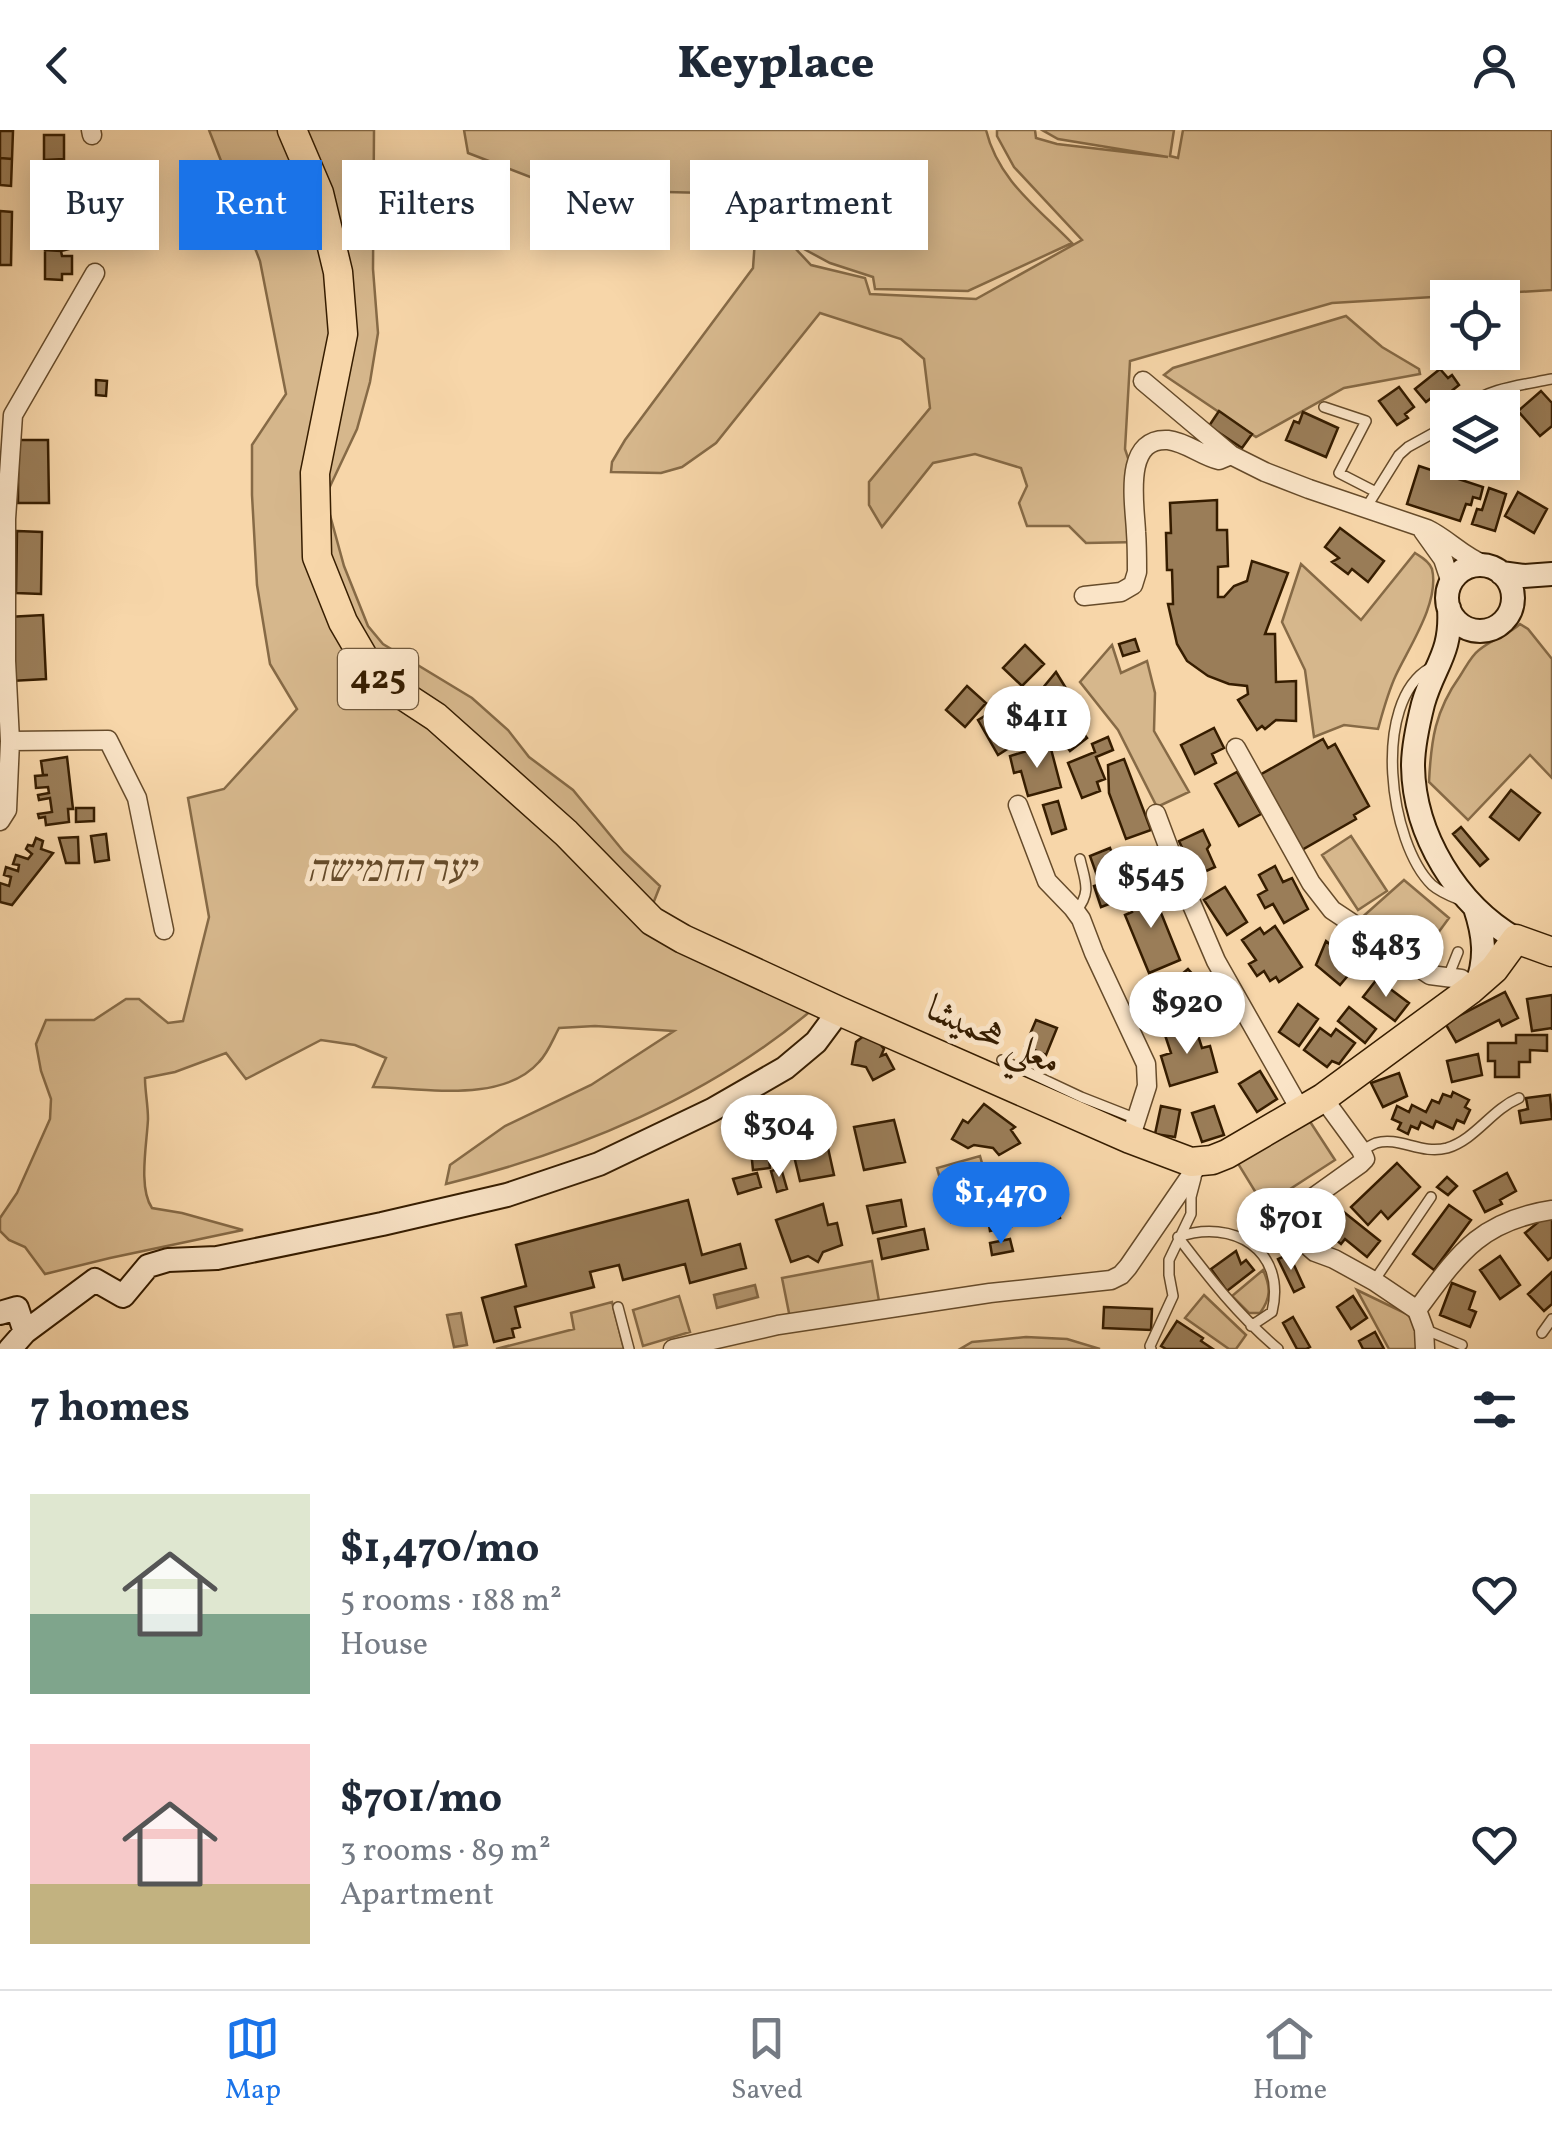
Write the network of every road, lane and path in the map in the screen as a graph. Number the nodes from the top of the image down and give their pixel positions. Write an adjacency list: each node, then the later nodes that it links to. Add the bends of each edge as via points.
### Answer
1 (292, 130): 32 (main road, 425, via 319,193 338,272 343,334 315,473 317,557 375,677 436,717 652,922)
2 (95, 273): 19 (street, via 13,416 6,520)
3 (1552, 378): 5 (lane)
4 (1143, 382): 8 (street)
5 (1501, 390)
6 (1324, 407): 9 (lane, via 1366,421 1339,474)
7 (1430, 435): 9 (lane, via 1394,462)
8 (1231, 455): 9 (street, via 1309,489); 14 (street, via 1219,460 1173,441 1146,447 1133,486 1133,584)
9 (1371, 500): 10 (street)
10 (1410, 523): 11 (street); 13 (street, via 1432,541)
11 (1493, 569): 12 (main road); 13 (main road, via 1474,565); 15 (main road, via 1510,585)
12 (1552, 576): 15 (main road)
13 (1451, 583): 16 (main road)
14 (1084, 596)
15 (1512, 606): 17 (main road, via 1501,623)
16 (1449, 608): 17 (main road, via 1463,626); 18 (main road)
17 (1482, 630): 18 (main road)
18 (1438, 670): 25 (main road, via 1414,743 1415,789 1438,856)
19 (10, 741): 23 (street, via 7,810); 27 (street, via 108,740 136,798)
20 (1236, 748): 31 (street, via 1332,910 1430,975)
21 (1018, 805): 26 (street, via 1047,882)
22 (1156, 814): 35 (street, via 1216,961)
23 (0, 821)
24 (1080, 859): 26 (lane, via 1087,890)
25 (1472, 905): 28 (main road); 31 (main road, via 1484,948 1481,974)
26 (1076, 911): 36 (street, via 1146,1064)
27 (164, 930)
28 (1516, 939): 30 (main road); 31 (main road, via 1494,970)
29 (1458, 952): 31 (lane)
30 (1552, 952)
31 (1466, 983): 35 (main road)
32 (839, 1011): 36 (main road, معلي هحميشا / 425); 50 (main road, via 784,1068 599,1164 416,1216 217,1258 168,1260 148,1266 123,1296 95,1280)
33 (1002, 1060): 36 (lane)
34 (1519, 1098): 37 (lane, via 1451,1147 1430,1152 1378,1142)
35 (1312, 1104): 37 (street); 38 (main road, via 1228,1154)
36 (1134, 1129): 38 (main road, معلي هحميشا / 425, via 1178,1158)
37 (1361, 1150): 42 (street, via 1360,1164 1310,1199 1301,1226 1315,1252)
38 (1200, 1162): 41 (lane, via 1190,1214); 53 (street, via 1128,1266 1110,1280 778,1326)
39 (1431, 1197): 42 (lane)
40 (1552, 1210): 44 (street, via 1479,1236)
41 (1178, 1237): 47 (lane); 47 (lane, via 1219,1232 1256,1247 1274,1279 1275,1300 1272,1312); 54 (lane, via 1169,1260 1173,1296)
42 (1374, 1281): 44 (street)
43 (618, 1307): 52 (lane)
44 (1418, 1310): 48 (street)
45 (0, 1313): 50 (main road, via 16,1308)
46 (1552, 1318): 49 (lane)
47 (1250, 1326): 55 (lane)
48 (1424, 1329): 51 (lane); 56 (street)
49 (1542, 1333)
50 (17, 1340)
51 (1462, 1345)
52 (630, 1349)
53 (673, 1349)
54 (1151, 1349)
55 (1278, 1349)
56 (1425, 1349)

